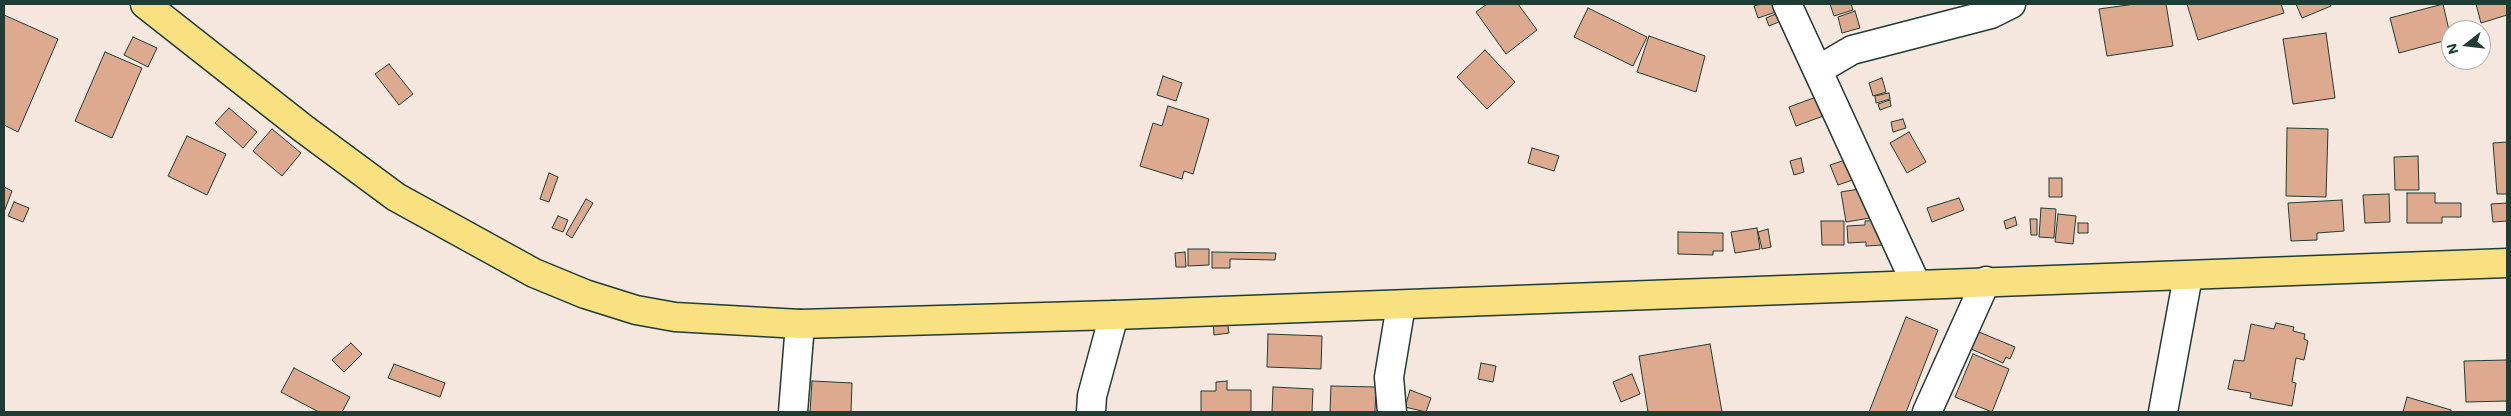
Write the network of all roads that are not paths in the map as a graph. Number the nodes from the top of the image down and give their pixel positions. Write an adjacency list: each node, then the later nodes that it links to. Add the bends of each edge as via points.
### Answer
1 (145, 4): 11 (main road, via 304,130 396,197 534,273 636,310 674,317)
2 (1787, 4): 4 (street)
3 (2010, 4): 4 (street, via 1991,14 1852,50)
4 (1818, 70): 8 (street)
5 (2507, 263): 6 (main road)
6 (2188, 276): 7 (main road); 16 (street)
7 (1986, 281): 8 (main road); 15 (street)
8 (1916, 284): 9 (main road)
9 (1401, 305): 10 (main road); 14 (street, via 1389,377)
10 (1114, 315): 11 (main road); 13 (street, via 1092,396)
11 (800, 324): 12 (street)
12 (793, 412)
13 (1091, 412)
14 (1392, 412)
15 (1927, 412)
16 (2163, 412)

